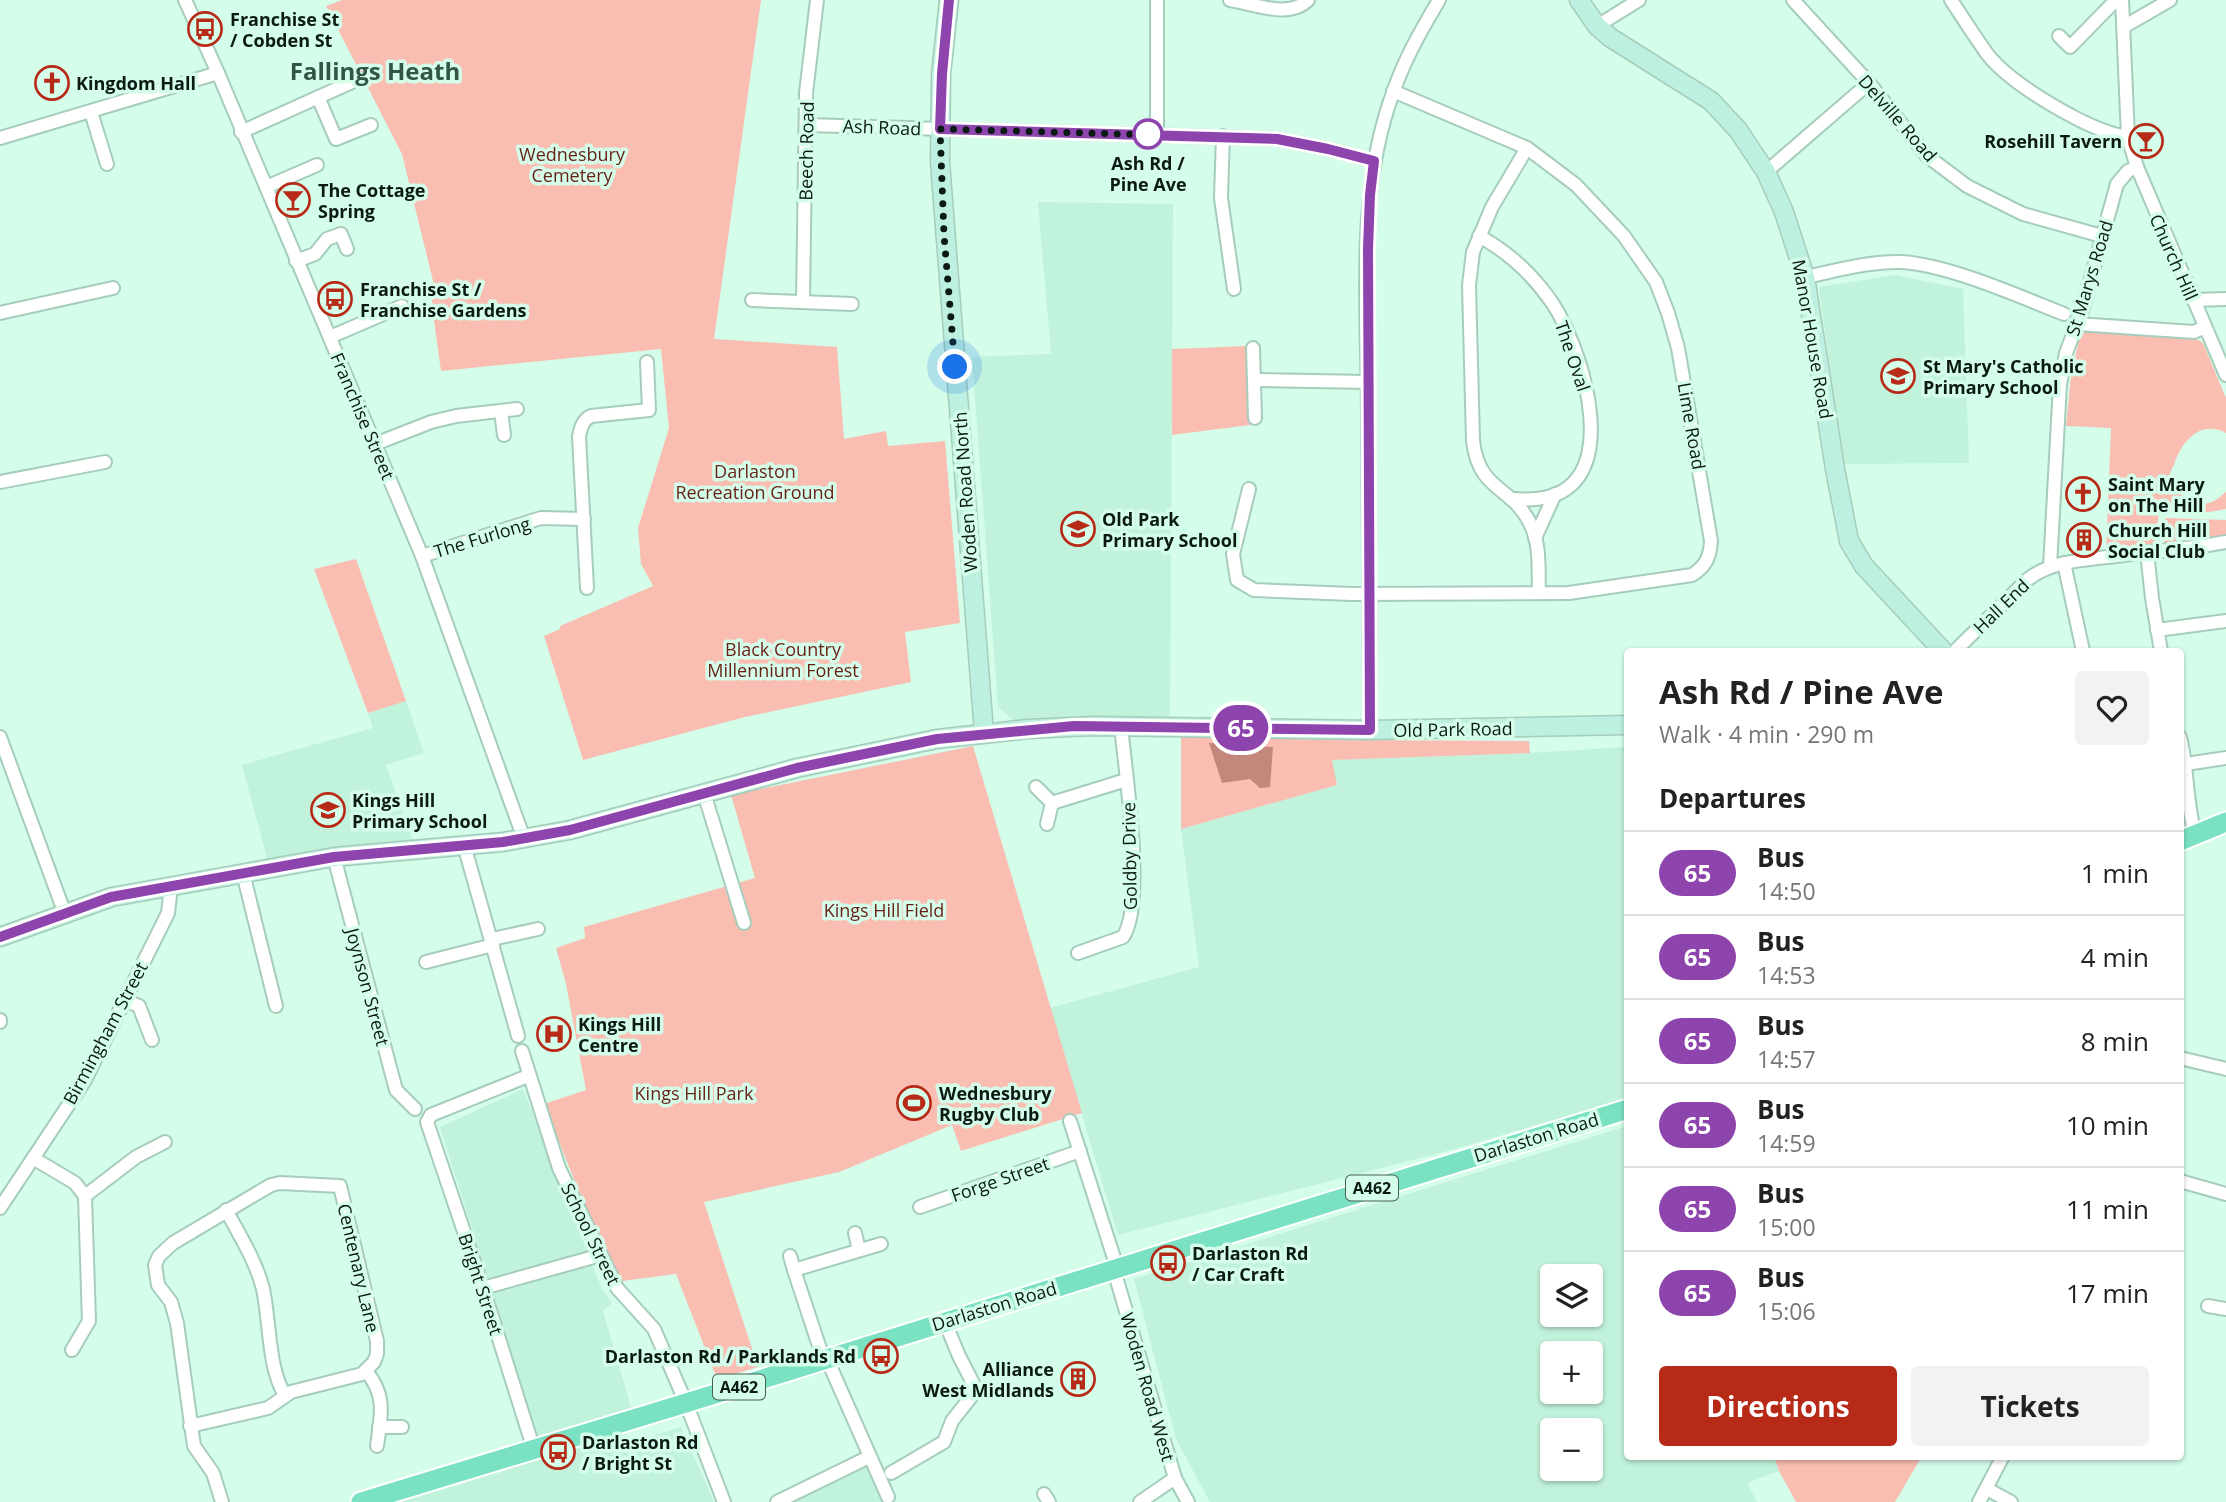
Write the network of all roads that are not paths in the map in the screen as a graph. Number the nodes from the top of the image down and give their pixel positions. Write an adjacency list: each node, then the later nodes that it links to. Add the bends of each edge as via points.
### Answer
1 (185, 0): 18 (street, Franchise Street)
2 (817, 0): 25 (street, Beech Road, via 806,93)
3 (949, 0): 26 (street, Woden Road North)
4 (1157, 0): 28 (street)
5 (1230, 0): 6 (street, via 1280,9 1297,8)
6 (1308, 0)
7 (1440, 0): 21 (street)
8 (1578, 0): 15 (street, Manor House Road)
9 (1639, 0): 15 (street)
10 (1793, 0): 20 (street, Delville Road)
11 (1951, 0): 30 (street, via 1989,55 2011,76 2059,108)
12 (2116, 0): 17 (street, via 2070,47)
13 (2122, 0): 16 (street, Church Hill)
14 (2170, 0): 16 (street)
15 (1597, 26): 37 (street, Manor House Road, via 1711,101 1738,130)
16 (2125, 26): 30 (street, Church Hill)
17 (2059, 36)
18 (218, 73): 23 (street); 27 (street, Franchise Street)
19 (352, 82): 22 (street)
20 (1868, 83): 37 (street); 40 (street, Delville Road, via 1927,156 1967,186 2023,214)
21 (1393, 91): 32 (street, Lime Road); 33 (street)
22 (318, 97): 24 (street, via 336,139); 27 (street)
23 (91, 111): 31 (street); 34 (street)
24 (371, 125)
25 (807, 125): 26 (street, Ash Road); 49 (street, Beech Road)
26 (940, 129): 28 (street, Ash Road); 91 (street, Woden Road North)
27 (241, 132): 38 (street, Franchise Street)
28 (1157, 135): 29 (street, Ash Road)
29 (1223, 136): 33 (street, Ash Road, via 1291,141); 45 (street, via 1221,198)
30 (2128, 137): 36 (street, Church Hill)
31 (0, 138)
32 (1527, 148): 39 (street); 80 (street, Lime Road, via 1591,199 1656,282 1678,348 1712,541 1704,566 1692,575 1601,590)
33 (1374, 161): 61 (street, via 1368,225)
34 (107, 164)
35 (317, 165): 38 (street)
36 (2137, 167): 40 (street, St Marys Road, via 2117,184); 48 (street, Church Hill)
37 (1766, 172): 43 (street, Manor House Road)
38 (266, 187): 42 (street, Franchise Street)
39 (1479, 236): 70 (street, The Oval, via 1514,259 1551,302 1572,341 1583,376 1591,447 1578,477); 71 (street, via 1469,285 1473,441 1481,472)
40 (2102, 236): 54 (street, St Marys Road)
41 (347, 249): 42 (street, via 341,234 327,239 315,254)
42 (296, 261): 56 (street, Franchise Street)
43 (1805, 277): 53 (street, via 1897,262 1914,264 1981,282); 84 (street, Manor House Road, via 1849,541 1864,566)
44 (113, 288): 52 (street)
45 (1234, 289)
46 (2226, 299): 48 (street)
47 (752, 300): 49 (street)
48 (2193, 300): 55 (street, Church Hill)
49 (803, 302): 50 (street)
50 (852, 304)
51 (402, 306): 56 (street)
52 (0, 313)
53 (2064, 314)
54 (2077, 324): 55 (street, via 2194,332); 78 (street, St Marys Road, via 2060,384)
55 (2206, 327): 59 (street, Church Hill)
56 (330, 337): 66 (street, Franchise Street)
57 (1253, 348): 60 (street)
58 (647, 362): 72 (street, via 649,410 591,416 581,426)
59 (2226, 375)
60 (1254, 380): 61 (street); 64 (street)
61 (1368, 382): 81 (street)
62 (517, 409): 63 (street)
63 (501, 411): 65 (street); 66 (street, via 431,422)
64 (1255, 418)
65 (504, 435)
66 (375, 444): 76 (street, Franchise Street)
67 (105, 462): 68 (street)
68 (0, 482)
69 (1249, 489): 81 (street, Lime Road, via 1233,554 1237,580 1254,590)
70 (1555, 494): 71 (street); 73 (street)
71 (1511, 499): 73 (street, via 1530,522)
72 (584, 519): 76 (street, The Furlong, via 541,518); 79 (street)
73 (1535, 538): 80 (street)
74 (2226, 542): 75 (street, Hall End)
75 (2147, 552): 77 (street, Hall End); 83 (street)
76 (422, 556): 103 (street, Franchise Street)
77 (2064, 563): 78 (street, Hall End); 86 (street)
78 (2050, 567): 85 (street, Hall End, via 2027,580)
79 (587, 587)
80 (1539, 593): 81 (street, Lime Road)
81 (1369, 594): 90 (street)
82 (2226, 621): 83 (street)
83 (2157, 630): 87 (street)
84 (1940, 648)
85 (1958, 648)
86 (2083, 648)
87 (2160, 648)
88 (1624, 725): 90 (street, Old Park Road)
89 (1121, 726): 90 (street, Old Park Road); 91 (street, Old Park Road); 96 (street, Goldby Drive)
90 (1370, 730)
91 (984, 733): 98 (street, Old Park Road, via 861,754)
92 (0, 737): 108 (street)
93 (2184, 755): 95 (street)
94 (2226, 758): 95 (street)
95 (2186, 764): 102 (street)
96 (1126, 780): 99 (street); 113 (street, Goldby Drive, via 1133,834 1131,918 1122,937)
97 (1037, 787): 99 (street)
98 (704, 793): 103 (street, Old Park Road); 109 (street)
99 (1052, 803): 101 (street)
100 (2226, 822): 102 (main road)
101 (1047, 824)
102 (2188, 837)
103 (524, 839): 104 (street, Old Park Road)
104 (464, 845): 105 (street, Old Park Road); 112 (street)
105 (334, 857): 106 (street, Old Park Road); 123 (street, Joynson Street, via 396,1090)
106 (243, 873): 107 (street, Old Park Road); 116 (street)
107 (171, 886): 108 (street, Old Park Road, via 111,897); 115 (street, Birmingham Street, via 169,913)
108 (65, 914): 111 (street, Old Park Road)
109 (744, 923)
110 (538, 929): 112 (street)
111 (0, 937)
112 (492, 942): 114 (street); 117 (street)
113 (1078, 953)
114 (426, 962)
115 (125, 1000): 118 (street, via 139,1006); 128 (street, Birmingham Street, via 85,1080)
116 (276, 1006)
117 (518, 1036)
118 (152, 1041)
119 (522, 1052): 122 (street, School Street)
120 (2184, 1059): 121 (street)
121 (2226, 1069)
122 (528, 1076): 138 (street, School Street, via 559,1168); 142 (street, Bright Street, via 428,1118)
123 (415, 1109)
124 (1624, 1110): 140 (main road, Darlaston Road / A462)
125 (1070, 1121): 127 (street)
126 (165, 1142): 131 (street, via 136,1157)
127 (1080, 1151): 132 (street, Forge Street); 140 (street)
128 (33, 1158): 131 (street, via 75,1183); 133 (street, Birmingham Street)
129 (2184, 1182): 130 (street)
130 (2226, 1194)
131 (85, 1196): 146 (street, via 89,1321)
132 (920, 1207)
133 (0, 1208)
134 (226, 1210): 148 (street, Centenary Lane, via 280,1183 340,1186 377,1341 377,1354); 149 (street, via 259,1274 275,1375); 151 (street, Centenary Lane, via 173,1243 155,1265 158,1285 172,1302 177,1323)
135 (855, 1233): 137 (street)
136 (881, 1244): 137 (street)
137 (859, 1250): 141 (street)
138 (601, 1255): 142 (street); 150 (street, School Street, via 617,1288 653,1329)
139 (790, 1256): 141 (street)
140 (1116, 1269): 145 (main road, Darlaston Road / A462); 159 (street, Woden Road West)
141 (794, 1270): 147 (street)
142 (483, 1288): 155 (street, Bright Street)
143 (2208, 1306): 144 (street)
144 (2226, 1309)
145 (945, 1322): 147 (main road, Darlaston Road / A462); 158 (street, via 974,1393 952,1420 944,1442)
146 (72, 1350)
147 (827, 1359): 150 (main road, Darlaston Road / A462); 156 (street)
148 (366, 1371): 149 (street); 152 (street, via 382,1401)
149 (285, 1395): 151 (street, via 268,1408)
150 (686, 1403): 155 (main road, Darlaston Road / A462); 164 (street, School Street)
151 (190, 1426): 162 (street, Centenary Lane, via 194,1446 213,1473)
152 (379, 1427): 153 (street); 154 (street)
153 (402, 1427)
154 (377, 1446)
155 (534, 1450): 163 (main road, Darlaston Road / A462)
156 (869, 1457): 161 (street); 165 (street)
157 (2001, 1460): 160 (street)
158 (891, 1473)
159 (1175, 1478): 166 (street); 167 (street, Woden Road West)
160 (1987, 1489): 168 (street); 169 (street)
161 (888, 1497)
162 (222, 1502)
163 (361, 1502)
164 (724, 1502)
165 (778, 1502)
166 (1140, 1502)
167 (1188, 1502)
168 (1979, 1502)
169 (2011, 1502)

